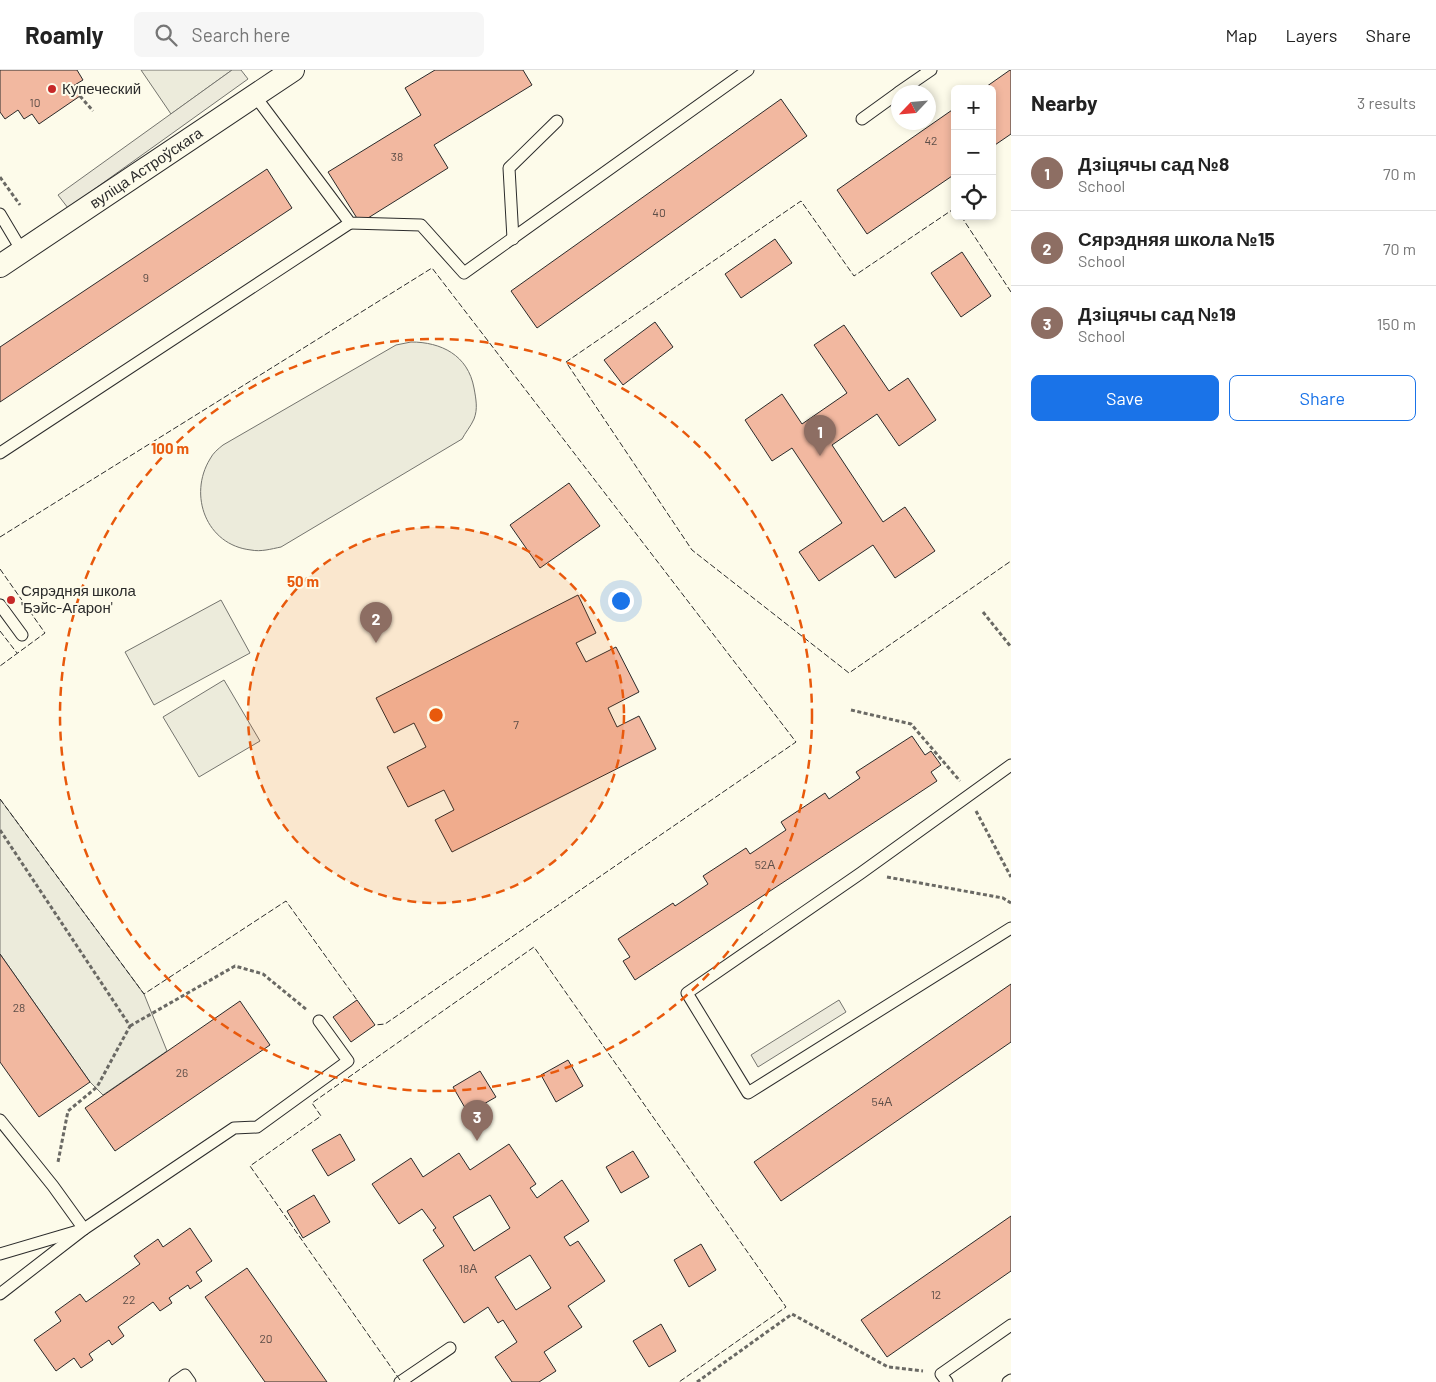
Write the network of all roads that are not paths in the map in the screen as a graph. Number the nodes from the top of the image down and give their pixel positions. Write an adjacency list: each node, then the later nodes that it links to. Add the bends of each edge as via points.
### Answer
1 (293, 70): 5 (street, вуліца Астроўскага)
2 (748, 70): 11 (lane)
3 (931, 70): 4 (lane)
4 (910, 85)
5 (255, 96): 10 (lane); 12 (street, вуліца Астроўскага)
6 (891, 98): 7 (lane)
7 (862, 118)
8 (557, 121): 11 (lane, via 509,168)
9 (0, 214): 12 (lane)
10 (350, 223): 11 (lane, via 421,225 464,274); 14 (lane)
11 (513, 239)
12 (22, 250): 13 (street, вуліца Астроўскага)
13 (0, 266)
14 (0, 453)
15 (0, 606): 16 (lane)
16 (22, 634)
17 (1011, 765): 18 (lane, via 686,993 748,1093)
18 (1011, 928)
19 (319, 1021): 21 (lane, via 348,1061 257,1127 234,1128)
20 (0, 1120): 21 (lane)
21 (84, 1229): 22 (lane); 23 (lane)
22 (0, 1254)
23 (0, 1294)
24 (1011, 1325): 26 (lane)
25 (450, 1348): 29 (lane)
26 (944, 1378)
27 (175, 1382): 28 (lane, via 185,1375)
28 (190, 1382)
29 (400, 1382)

